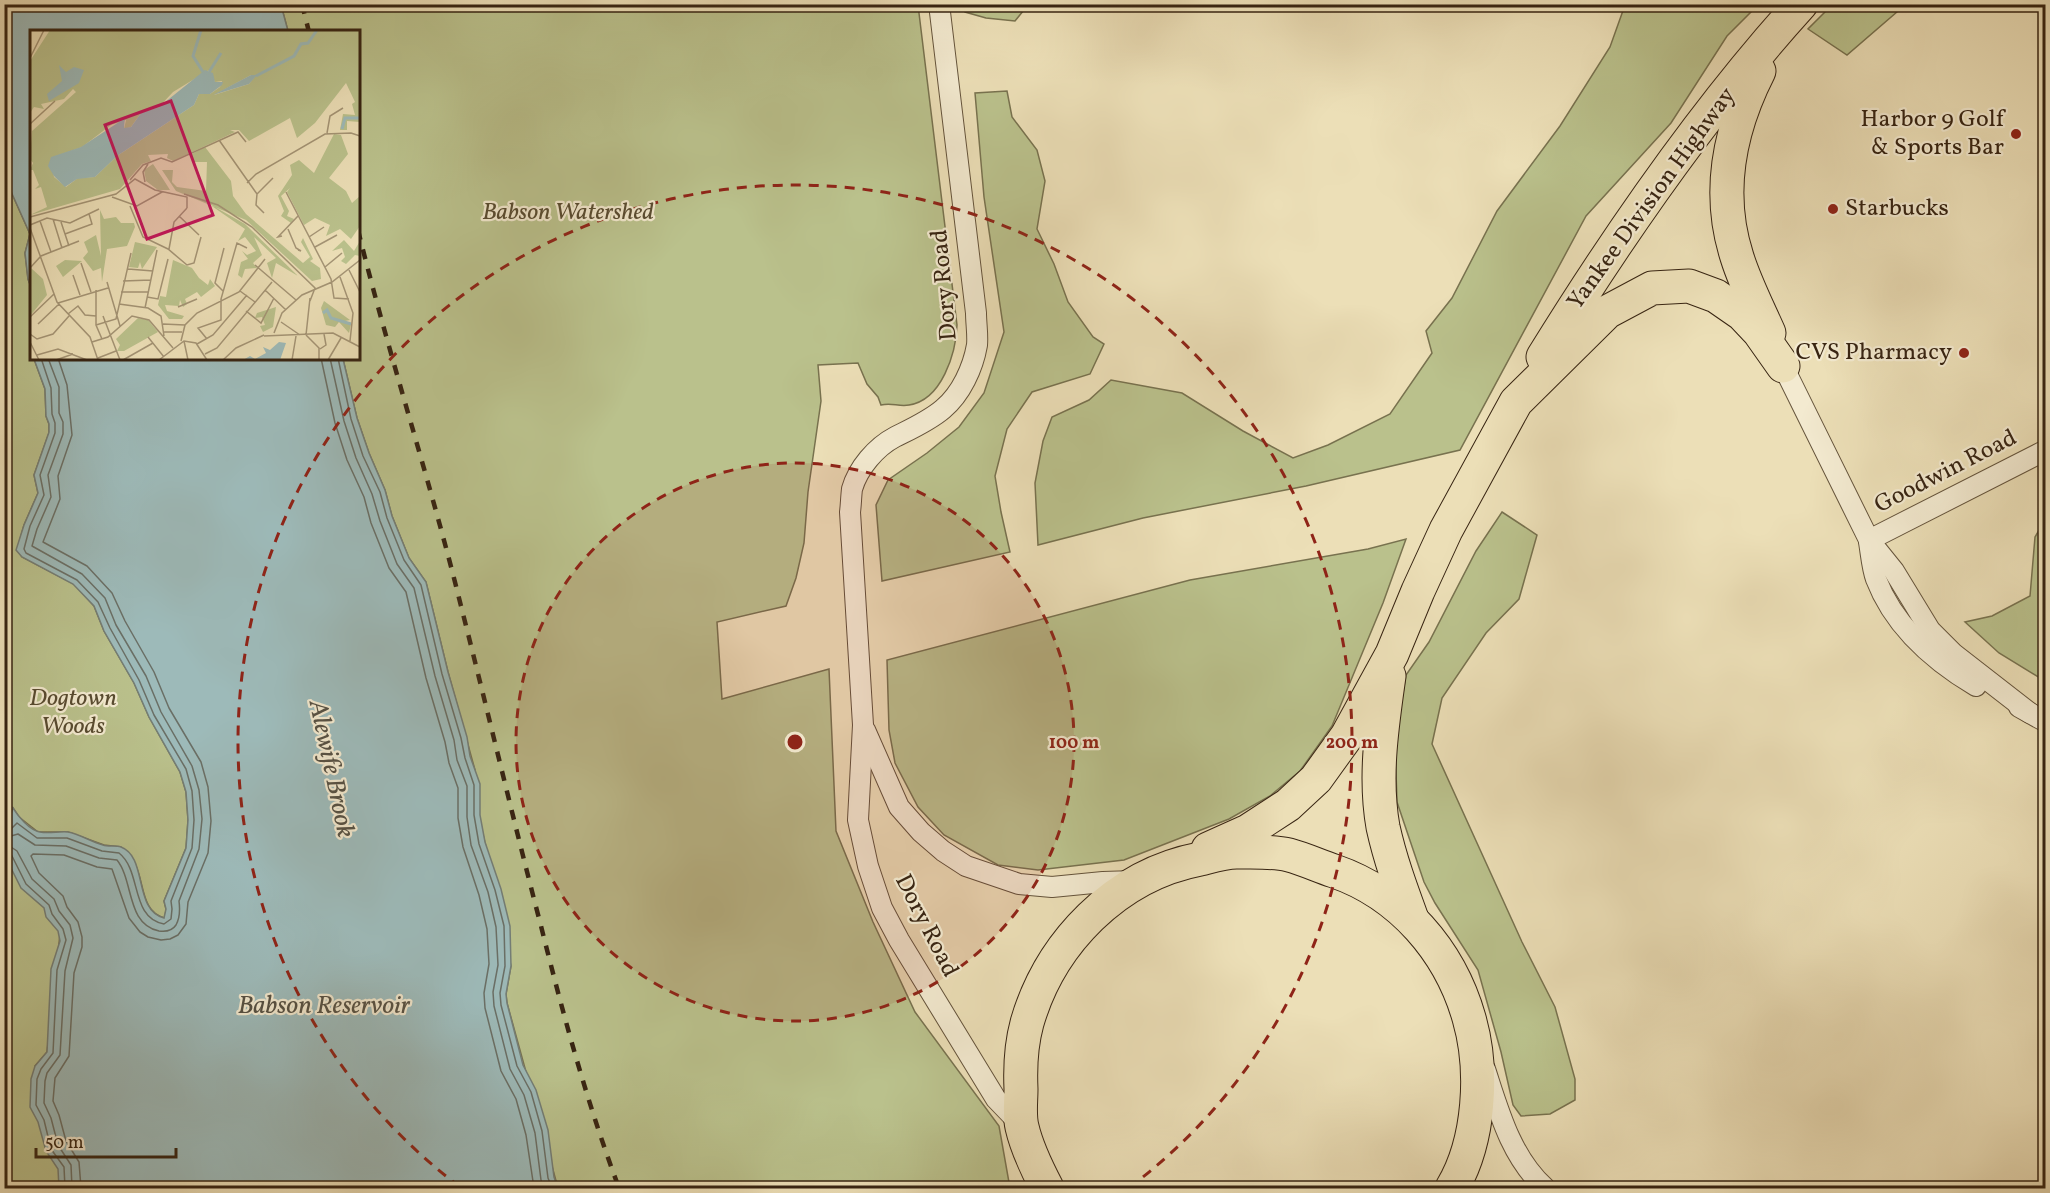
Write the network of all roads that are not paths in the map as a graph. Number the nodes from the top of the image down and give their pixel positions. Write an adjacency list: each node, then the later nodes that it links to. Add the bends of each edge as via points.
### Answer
1 (939, 4): 9 (street, Dory Road, via 977,343 970,369 955,398 872,456 852,489 850,512)
2 (1792, 14): 3 (highway, via 1755,80 1734,130 1726,173 1726,206 1737,256); 4 (highway, Yankee Division Highway, via 1687,144 1581,297)
3 (1783, 366): 4 (highway, via 1742,314 1716,296 1689,286 1652,288 1607,312); 6 (street)
4 (1516, 402): 7 (highway, via 1446,530)
5 (2046, 450): 6 (street, Goodwin Road)
6 (1869, 540): 8 (street, via 1876,578 1910,633 1935,658 1974,686)
7 (1392, 654): 10 (highway, via 1347,736 1316,779 1288,805 1248,831); 12 (highway, via 1380,736 1380,791 1392,862)
8 (2038, 718)
9 (863, 725): 11 (street, Dory Road, via 899,807 921,832 966,866 1019,884 1052,887); 14 (street, Dory Road, via 858,820 882,908 996,1099)
10 (1179, 863): 11 (highway); 12 (highway, via 1234,852 1287,855 1358,879)
11 (1137, 881): 14 (highway, via 1107,901 1075,932 1037,994 1020,1062)
12 (1412, 920): 13 (highway, via 1444,959 1464,1001)
13 (1473, 1032): 16 (highway, via 1478,1067 1477,1108 1467,1154); 17 (street, via 1507,1133 1530,1172)
14 (1021, 1125): 15 (highway)
15 (1047, 1188)
16 (1452, 1188)
17 (1545, 1188)

